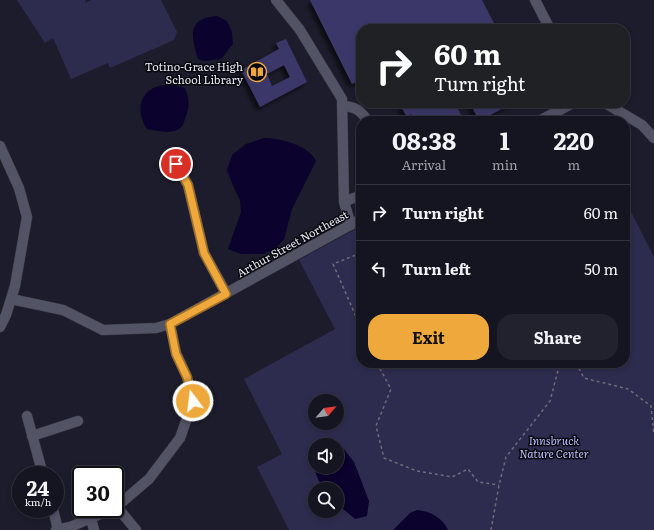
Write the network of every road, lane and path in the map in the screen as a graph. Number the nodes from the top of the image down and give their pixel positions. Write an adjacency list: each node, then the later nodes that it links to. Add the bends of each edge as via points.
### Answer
1 (276, 0): 4 (street, via 300,30 342,99)
2 (535, 0): 3 (street)
3 (547, 24)
4 (352, 105): 7 (street); 15 (street)
5 (564, 108): 8 (street)
6 (613, 108): 9 (street)
7 (364, 116)
8 (549, 116)
9 (627, 116)
10 (630, 118): 11 (street, via 642,125)
11 (654, 138)
12 (0, 146): 20 (street, via 19,188 27,217)
13 (176, 164): 19 (street, via 188,185 204,253)
14 (356, 197): 15 (street)
15 (344, 202): 17 (street)
16 (356, 222): 17 (street, Arthur Street Northeast)
17 (351, 225): 19 (street, Arthur Street Northeast)
18 (356, 255): 21 (path, via 333,264)
19 (226, 294): 22 (street, Arthur Street Northeast)
20 (11, 299): 22 (street, Arthur Street Northeast, via 63,310 103,330 156,328); 23 (street)
21 (356, 317)
22 (170, 324): 33 (street, via 176,354 187,377 193,401 180,438 148,480)
23 (0, 327)
24 (380, 368): 32 (path, via 391,389 376,426 384,458 417,472 452,478 468,469 478,482)
25 (559, 368): 32 (path, via 550,401 506,457)
26 (579, 368): 29 (path, via 584,378 628,389 651,406)
27 (27, 416): 30 (street)
28 (78, 421): 30 (street)
29 (654, 435)
30 (32, 436): 31 (street)
31 (40, 466)
32 (499, 485): 40 (path)
33 (124, 500)
34 (124, 517): 39 (street)
35 (54, 518): 37 (street)
36 (91, 518): 37 (street); 38 (street)
37 (57, 530)
38 (94, 530)
39 (136, 530)
40 (491, 530)

